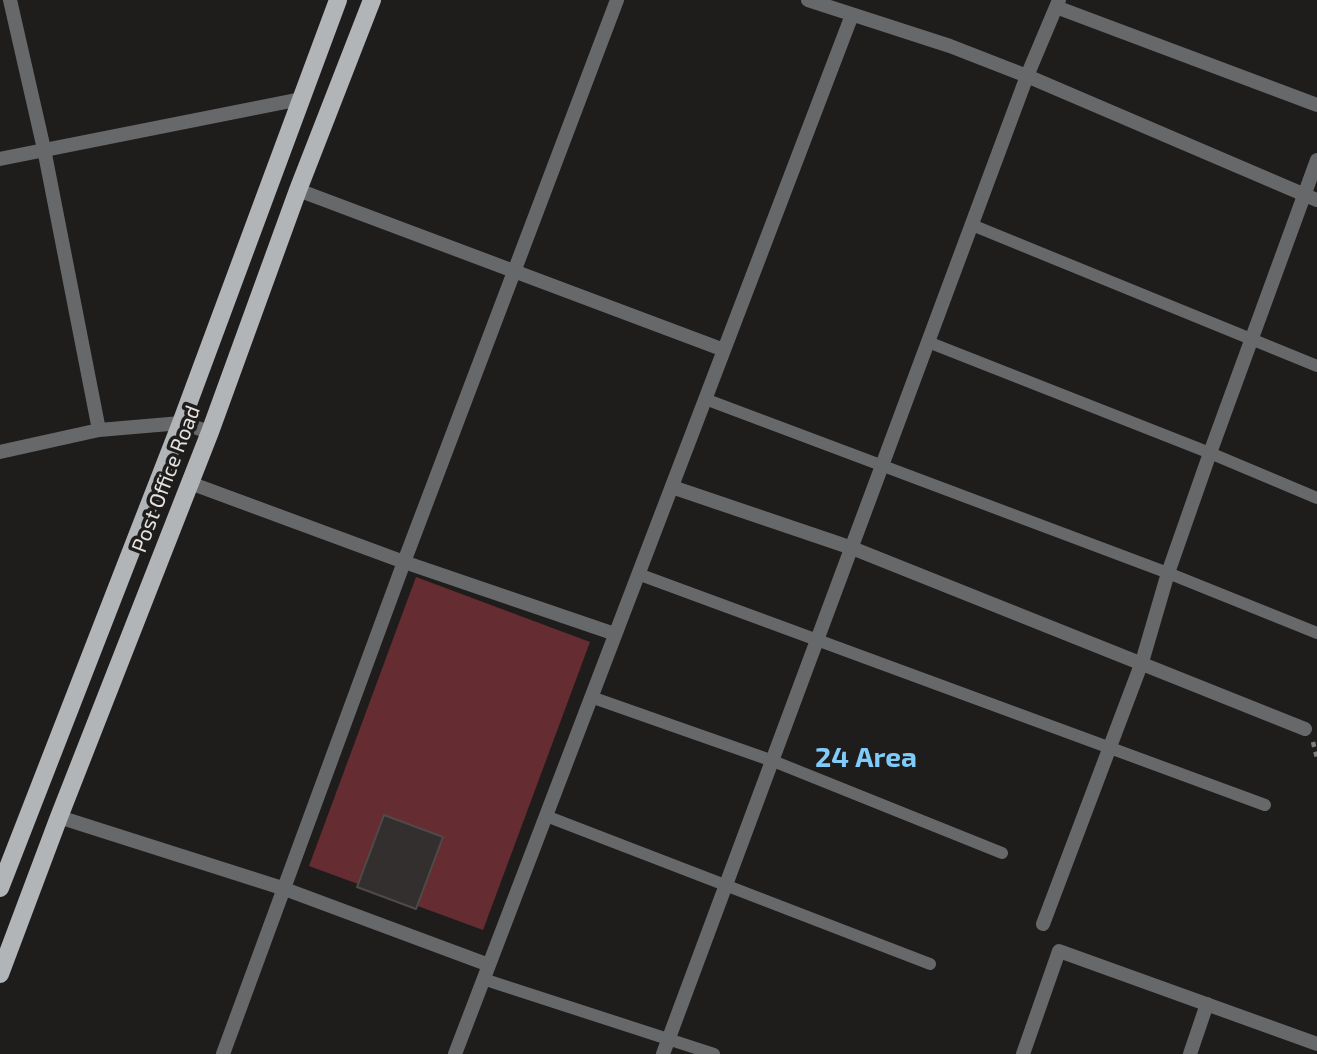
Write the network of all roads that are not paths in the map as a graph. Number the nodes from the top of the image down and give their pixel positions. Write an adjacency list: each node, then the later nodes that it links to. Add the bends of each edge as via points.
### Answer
1 (10, 0): 11 (street)
2 (338, 0): 9 (main road, Post Office Road)
3 (372, 0): 14 (main road, Post Office Road)
4 (617, 0): 17 (street)
5 (808, 0): 7 (street)
6 (1057, 4): 8 (street); 10 (street)
7 (852, 15): 8 (street); 20 (street)
8 (1027, 76): 15 (street); 16 (street)
9 (301, 99): 11 (street); 23 (main road, Post Office Road)
10 (1317, 105)
11 (44, 149): 12 (street); 24 (street)
12 (0, 159)
13 (1317, 160): 15 (street)
14 (299, 190): 17 (street); 25 (main road, Post Office Road)
15 (1311, 197): 18 (street)
16 (972, 225): 18 (lane); 19 (street)
17 (514, 272): 20 (street); 33 (street)
18 (1252, 340): 21 (lane); 27 (street)
19 (928, 342): 27 (lane); 28 (street)
20 (724, 350): 22 (street)
21 (1317, 366)
22 (705, 399): 28 (lane); 30 (street)
23 (181, 423): 24 (street); 25 (street); 47 (main road, Post Office Road)
24 (99, 430): 26 (street)
25 (210, 432): 29 (main road, Post Office Road)
26 (0, 452)
27 (1210, 453): 31 (lane); 34 (street)
28 (882, 467): 32 (street); 34 (lane)
29 (190, 483): 33 (street); 46 (main road, Post Office Road)
30 (671, 487): 32 (street); 35 (street)
31 (1317, 498)
32 (852, 548): 38 (street); 39 (street)
33 (404, 562): 37 (street); 52 (street)
34 (1168, 573): 36 (lane); 39 (street)
35 (638, 574): 37 (street); 38 (lane)
36 (1317, 633)
37 (615, 634): 40 (street)
38 (818, 640): 42 (lane); 43 (street)
39 (1142, 662): 41 (street); 42 (street)
40 (591, 697): 43 (lane); 45 (street)
41 (1305, 729)
42 (1110, 747): 44 (lane); 53 (street)
43 (773, 761): 49 (lane); 50 (street)
44 (1265, 805)
45 (546, 816): 50 (lane); 55 (street)
46 (59, 817): 48 (main road, Post Office Road); 52 (street)
47 (22, 832): 48 (main road); 51 (main road, Post Office Road)
48 (49, 841): 56 (main road, Post Office Road)
49 (1002, 853)
50 (726, 886): 54 (lane); 59 (street)
51 (0, 888)
52 (282, 888): 55 (street); 61 (street)
53 (1043, 924)
54 (930, 964)
55 (489, 965): 57 (street)
56 (0, 974)
57 (483, 979): 59 (lane); 62 (street)
58 (1207, 1004): 60 (street); 65 (street, via 1059,951); 66 (street)
59 (669, 1038): 63 (street); 64 (lane)
60 (1317, 1044)
61 (223, 1054)
62 (455, 1054)
63 (663, 1054)
64 (714, 1054)
65 (1023, 1054)
66 (1190, 1054)

